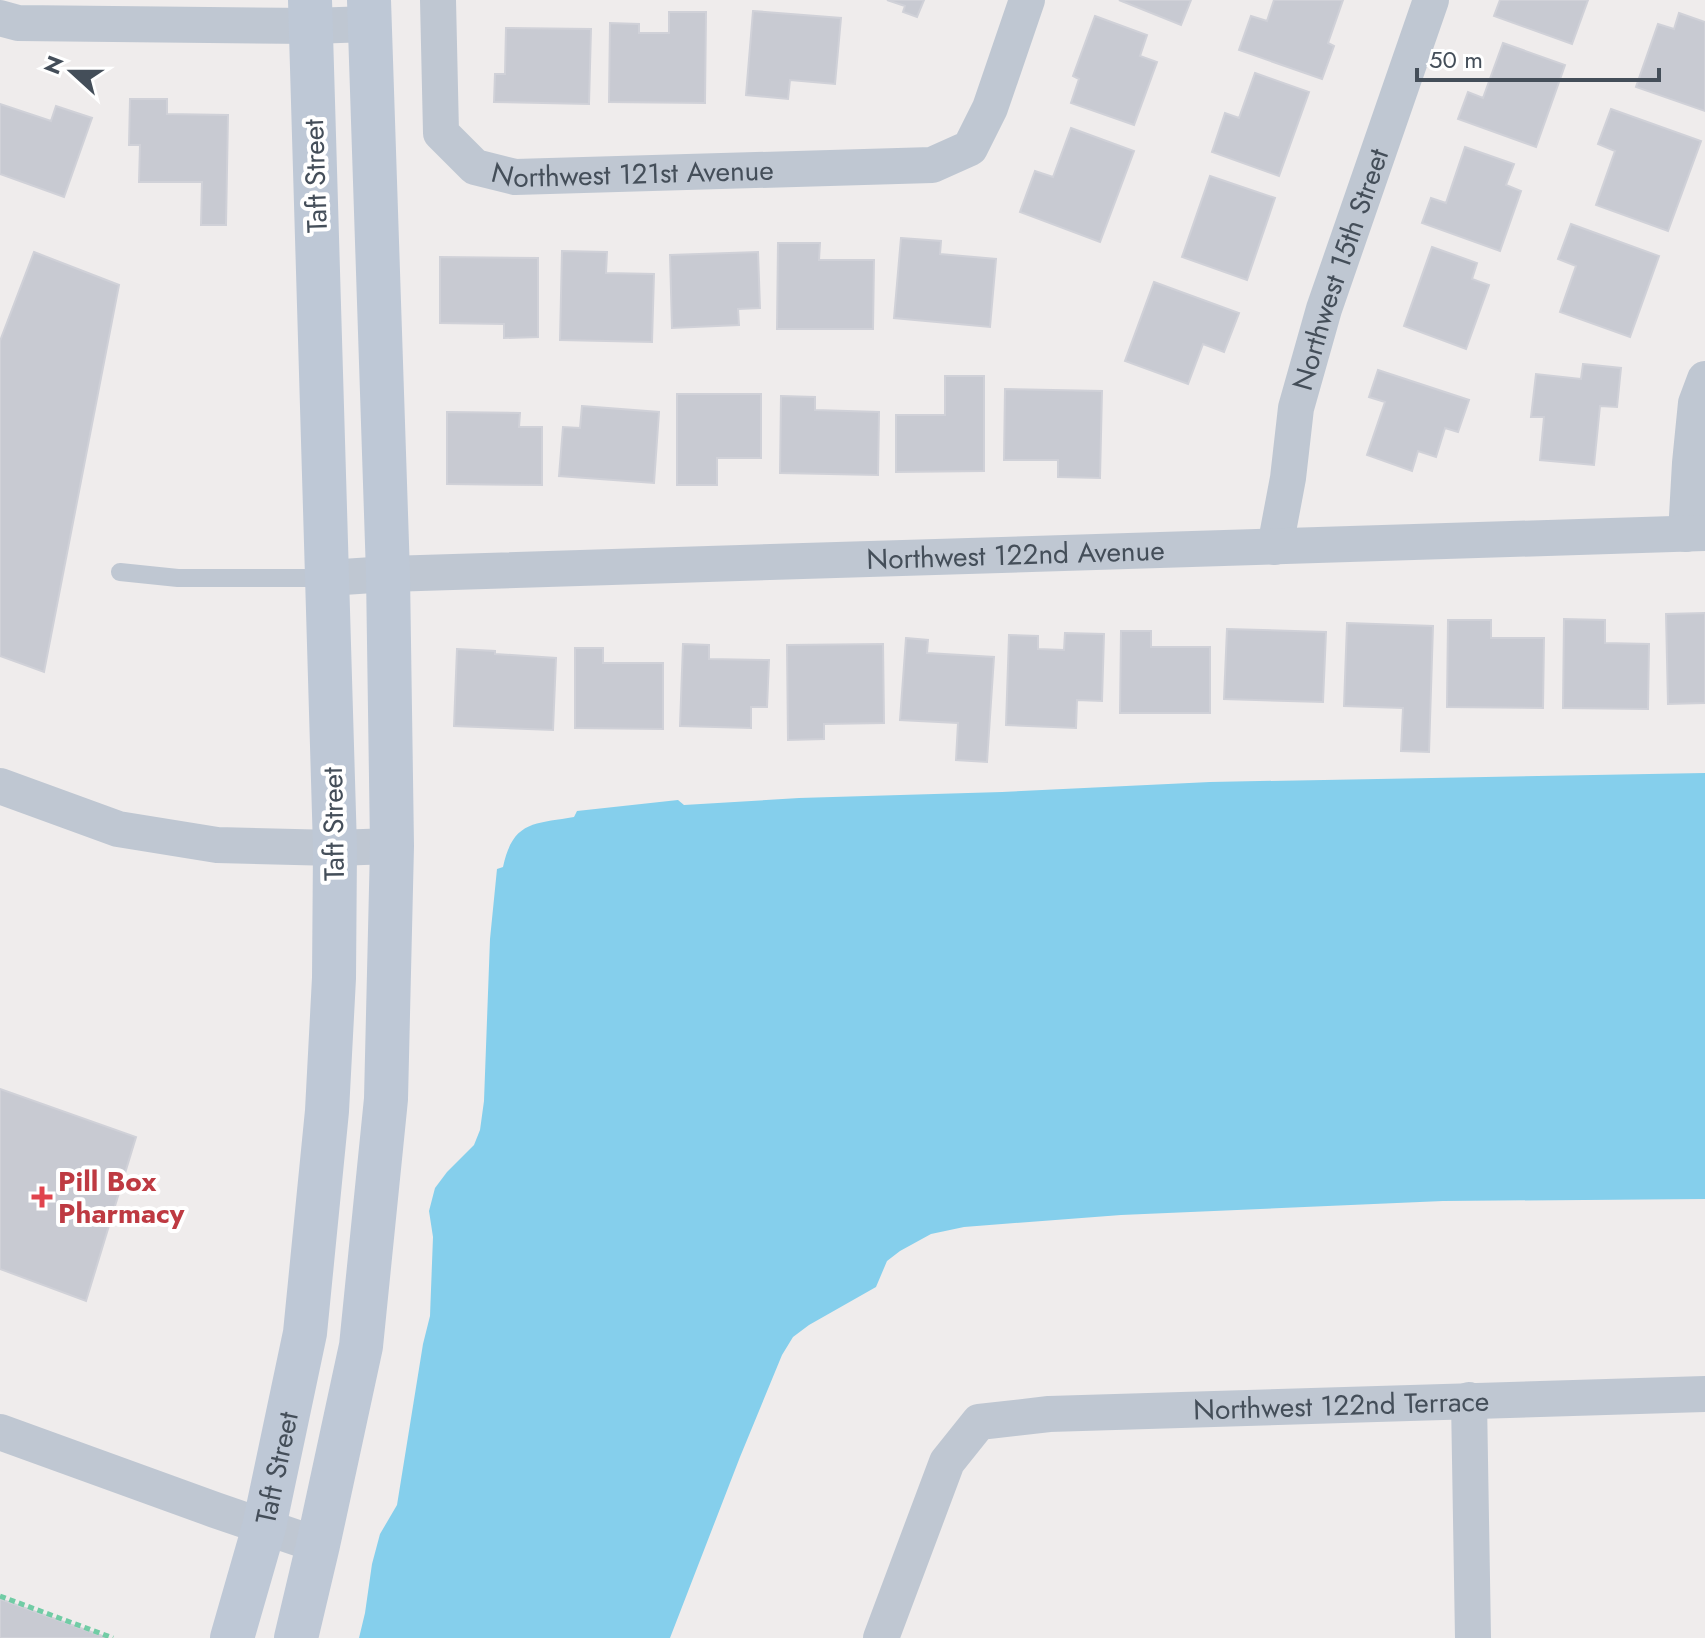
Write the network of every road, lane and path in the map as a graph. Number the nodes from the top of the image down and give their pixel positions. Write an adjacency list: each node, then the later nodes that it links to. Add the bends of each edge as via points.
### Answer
1 (438, 0): 2 (street, Northwest 121st Avenue, via 441,133 475,167 515,177 932,165 970,148 990,108)
2 (1027, 0)
3 (1431, 0): 9 (street, Northwest 15th Street, via 1320,323 1296,408)
4 (369, 12): 5 (street); 11 (street, Taft Street)
5 (310, 13): 6 (street, via 18,23); 12 (street, Taft Street)
6 (0, 18)
7 (1705, 379): 8 (street, via 1696,403 1690,463)
8 (1696, 534): 9 (street, Northwest 122nd Avenue)
9 (1275, 547): 11 (street, Northwest 122nd Avenue)
10 (120, 572): 12 (lane, via 178,578)
11 (388, 574): 12 (street, Northwest 122nd Avenue); 14 (street, Taft Street)
12 (328, 578): 15 (street, Taft Street)
13 (0, 786): 15 (street, via 118,829 217,845)
14 (392, 846): 15 (street); 20 (street, Taft Street, via 386,1099 361,1346)
15 (335, 848): 19 (street, Taft Street, via 327,1111 305,1333)
16 (1705, 1394): 17 (street, Northwest 122nd Terrace)
17 (1469, 1400): 25 (street, Northwest 122nd Terrace, via 1049,1414 979,1422 947,1462); 26 (street)
18 (0, 1432): 19 (street)
19 (264, 1527): 20 (street); 23 (street, Taft Street)
20 (318, 1545): 24 (street, Taft Street)
21 (0, 1596): 22 (path)
22 (113, 1638)
23 (232, 1638)
24 (296, 1638)
25 (881, 1638)
26 (1473, 1638)

